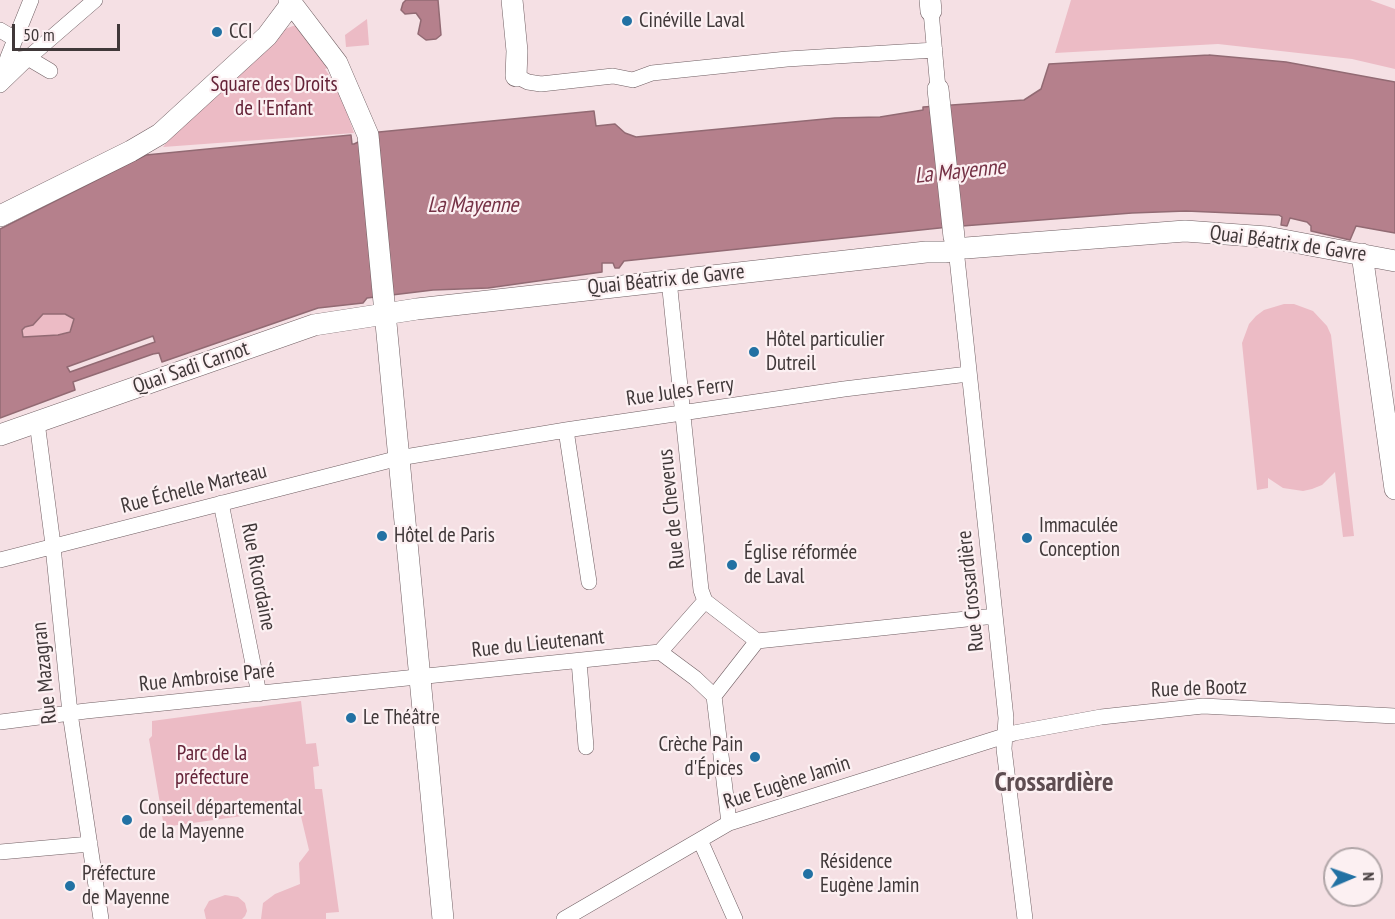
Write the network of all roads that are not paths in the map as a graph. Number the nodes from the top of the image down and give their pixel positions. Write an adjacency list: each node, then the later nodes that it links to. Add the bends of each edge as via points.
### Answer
1 (31, 0): 7 (street)
2 (95, 0): 10 (street)
3 (512, 0): 12 (street)
4 (290, 2): 15 (street, via 267,36 160,134); 20 (street, via 337,63 368,135)
5 (931, 6): 8 (street)
6 (0, 30): 7 (street)
7 (15, 39): 9 (street)
8 (935, 50): 12 (street, via 787,59 652,73 633,80 613,76 541,84 528,82); 14 (street)
9 (8, 57): 10 (street); 13 (street)
10 (28, 58): 11 (street); 13 (street)
11 (50, 71)
12 (516, 73)
13 (0, 84)
14 (938, 89): 16 (street)
15 (0, 216)
16 (956, 249): 17 (street, Quai Béatrix de Gavre, via 1185,231 1267,237); 19 (street, Quai Béatrix de Gavre); 21 (street, Rue Crossardière)
17 (1362, 254): 18 (street, Quai Béatrix de Gavre); 27 (street)
18 (1395, 261)
19 (669, 280): 20 (street, Quai Béatrix de Gavre); 22 (street, Rue de Cheverus)
20 (386, 314): 23 (street, Quai Sadi Carnot, via 314,325); 26 (street)
21 (968, 374): 22 (street, Rue Jules Ferry); 33 (street, Rue Crossardière)
22 (683, 413): 24 (street, Rue Jules Ferry); 32 (street, Rue de Cheverus)
23 (37, 422): 25 (street, Quai Sadi Carnot); 29 (street, Rue Mazagran)
24 (566, 430): 26 (street, Rue Jules Ferry); 31 (street)
25 (0, 435)
26 (399, 458): 28 (street, Rue Échelle Marteau); 37 (street)
27 (1395, 489)
28 (222, 503): 29 (street, Rue Échelle Marteau); 38 (street, Rue Ricordaine)
29 (53, 547): 30 (street, Rue Échelle Marteau); 40 (street, Rue Mazagran)
30 (0, 560)
31 (590, 582)
32 (705, 601): 34 (street); 35 (street)
33 (995, 616): 34 (street); 43 (street, Rue Crossardière)
34 (757, 641): 39 (street)
35 (660, 652): 36 (street, Rue du Lieutenant); 39 (street)
36 (579, 661): 37 (street, Rue du Lieutenant); 44 (street)
37 (419, 678): 38 (street, Rue Ambroise Paré); 50 (street)
38 (260, 694): 40 (street, Rue Ambroise Paré)
39 (714, 696): 45 (street)
40 (70, 713): 42 (street, Rue Ambroise Paré); 47 (street, Rue Mazagran)
41 (1395, 716): 43 (street, Rue de Bootz, via 1203,706 1101,717)
42 (0, 722)
43 (1005, 735): 45 (street, Rue Eugène Jamin); 53 (street, Rue Crossardière)
44 (586, 747)
45 (729, 823): 46 (street, Rue Eugène Jamin)
46 (700, 840): 51 (street, Rue Eugène Jamin); 52 (street)
47 (90, 844): 48 (street); 49 (street, Rue Mazagran)
48 (0, 852)
49 (101, 919)
50 (443, 919)
51 (564, 919)
52 (735, 919)
53 (1025, 919)

